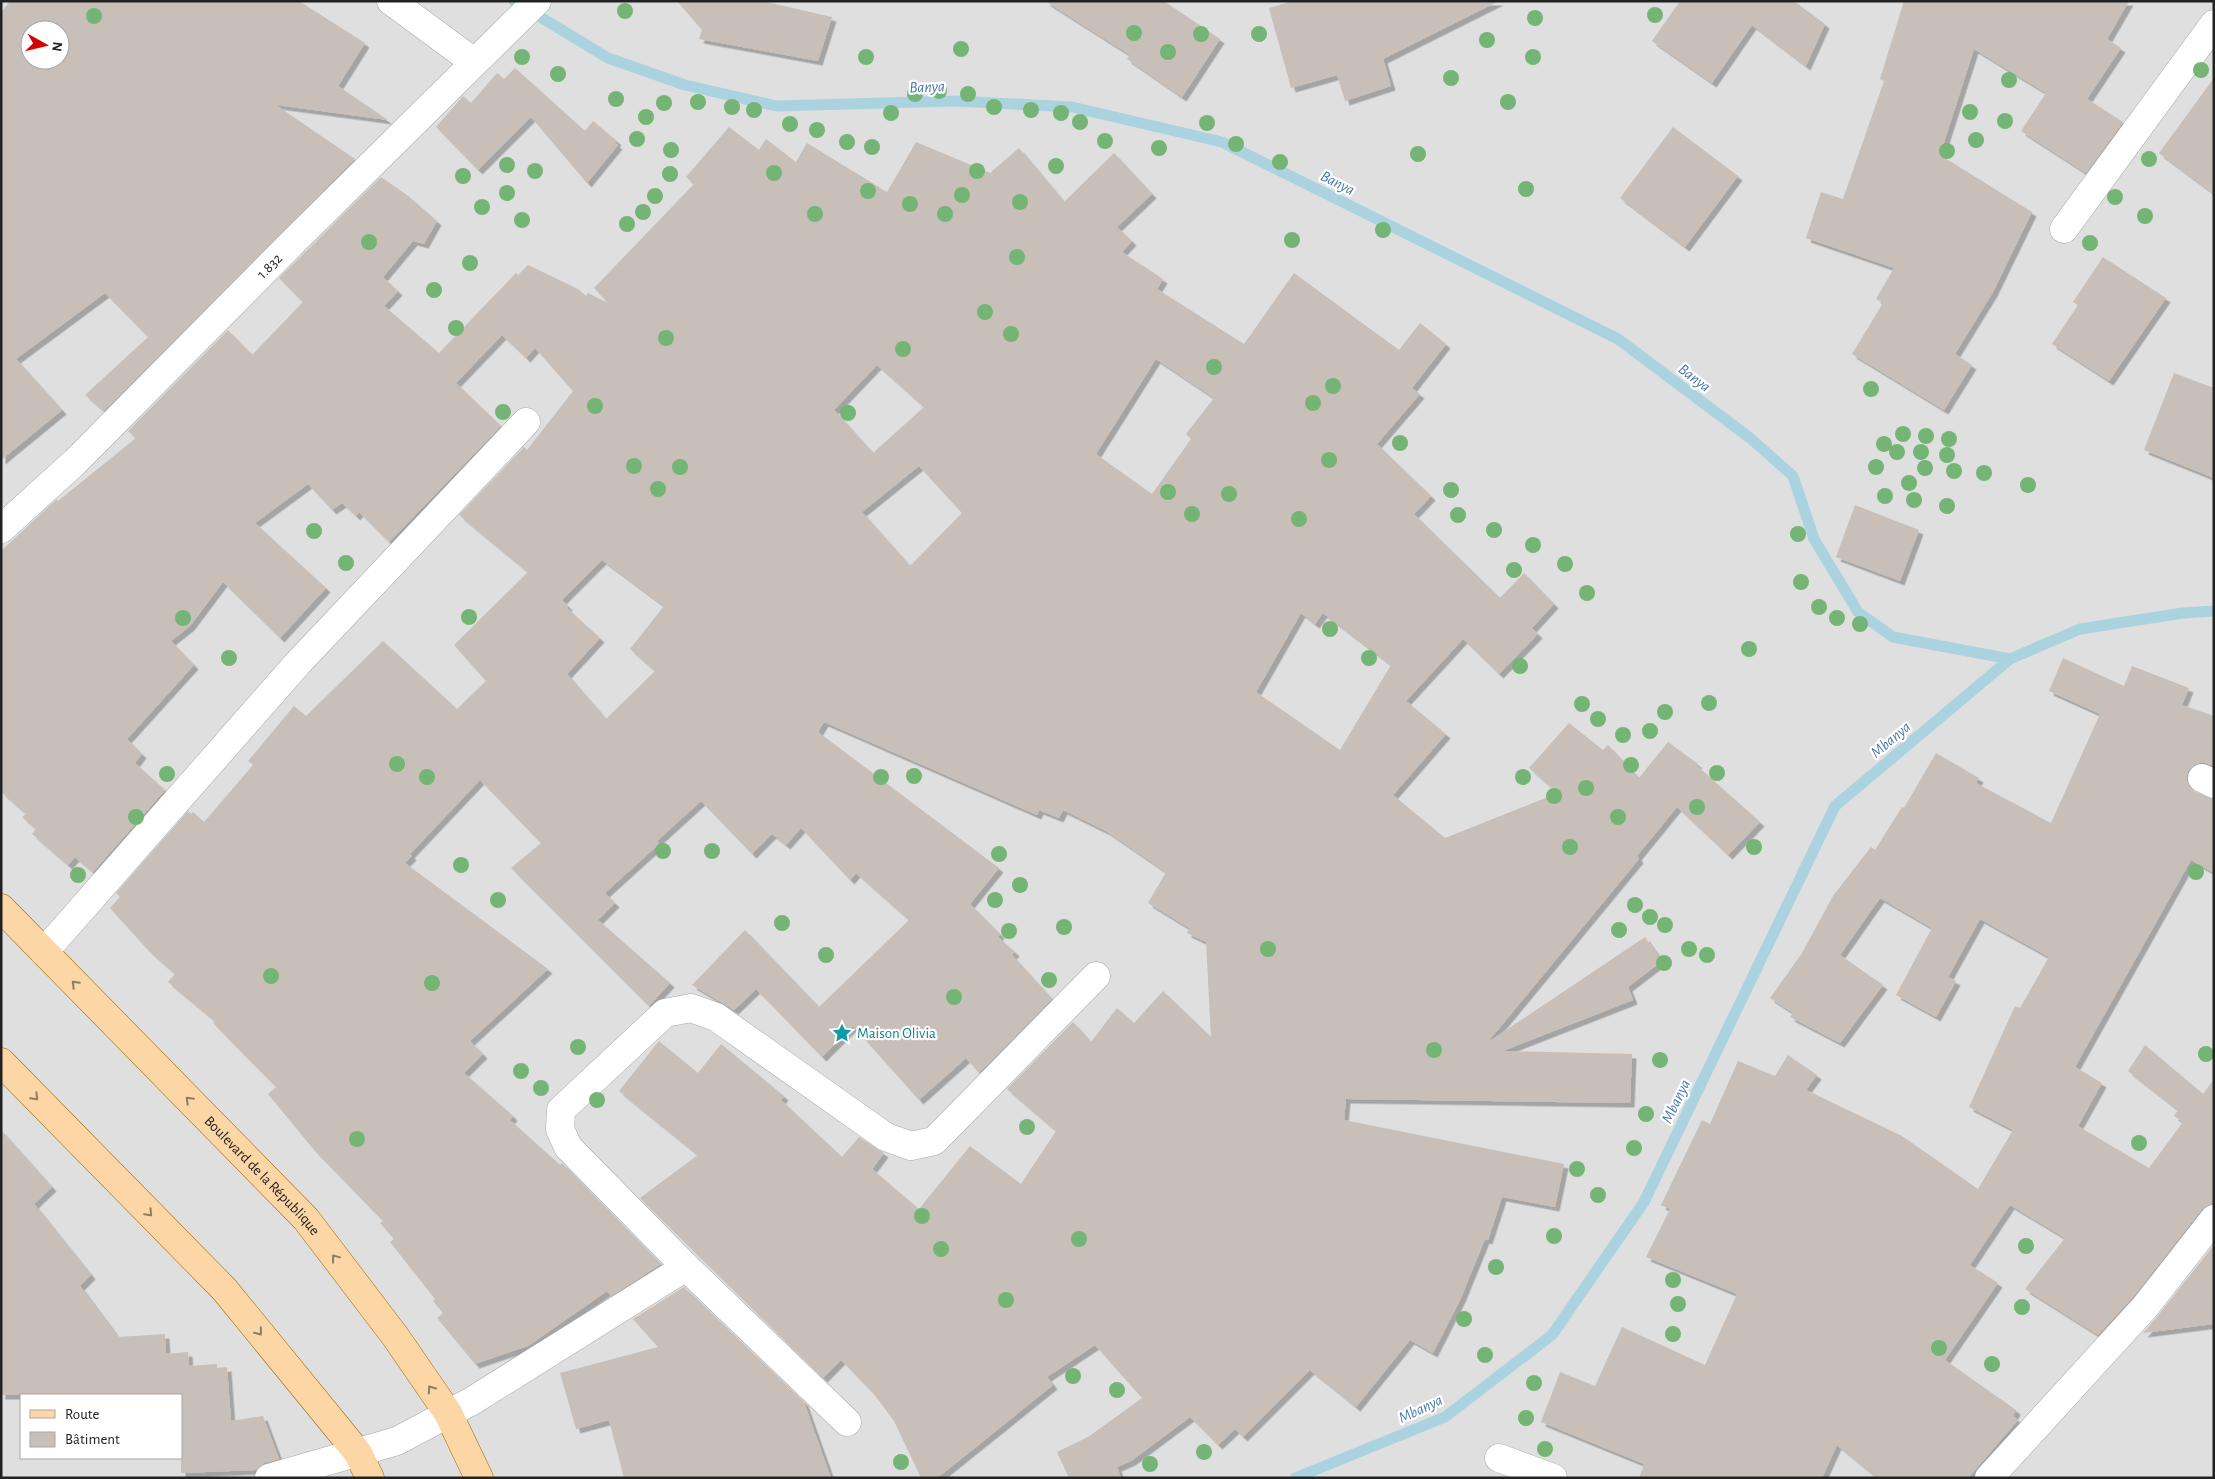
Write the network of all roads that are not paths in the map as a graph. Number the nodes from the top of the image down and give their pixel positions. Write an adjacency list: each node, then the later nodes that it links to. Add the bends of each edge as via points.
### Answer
1 (391, 1): 4 (street)
2 (537, 1): 4 (street, 1.832)
3 (2214, 24): 5 (street)
4 (474, 62): 7 (street, 1.832, via 75,462)
5 (2064, 229)
6 (526, 422): 9 (street, via 298,663)
7 (1, 529)
8 (1, 908): 9 (main road, Boulevard de la République)
9 (44, 952): 14 (main road, Boulevard de la République, one-way to 9, via 395,1336 306,1219)
10 (1096, 976): 13 (street, via 934,1141 911,1146 886,1137 716,1016 691,1008 665,1013 561,1110 560,1129 568,1147)
11 (1, 1062): 16 (main road, one-way to 16, via 224,1289)
12 (2214, 1219): 22 (street, via 2145,1307)
13 (686, 1267): 14 (street); 15 (street)
14 (448, 1413): 16 (street, via 397,1441); 20 (main road, Boulevard de la République)
15 (847, 1422)
16 (358, 1453): 18 (street); 19 (main road)
17 (1499, 1458): 21 (street)
18 (269, 1478)
19 (370, 1478)
20 (479, 1478)
21 (1553, 1478)
22 (1990, 1478)

